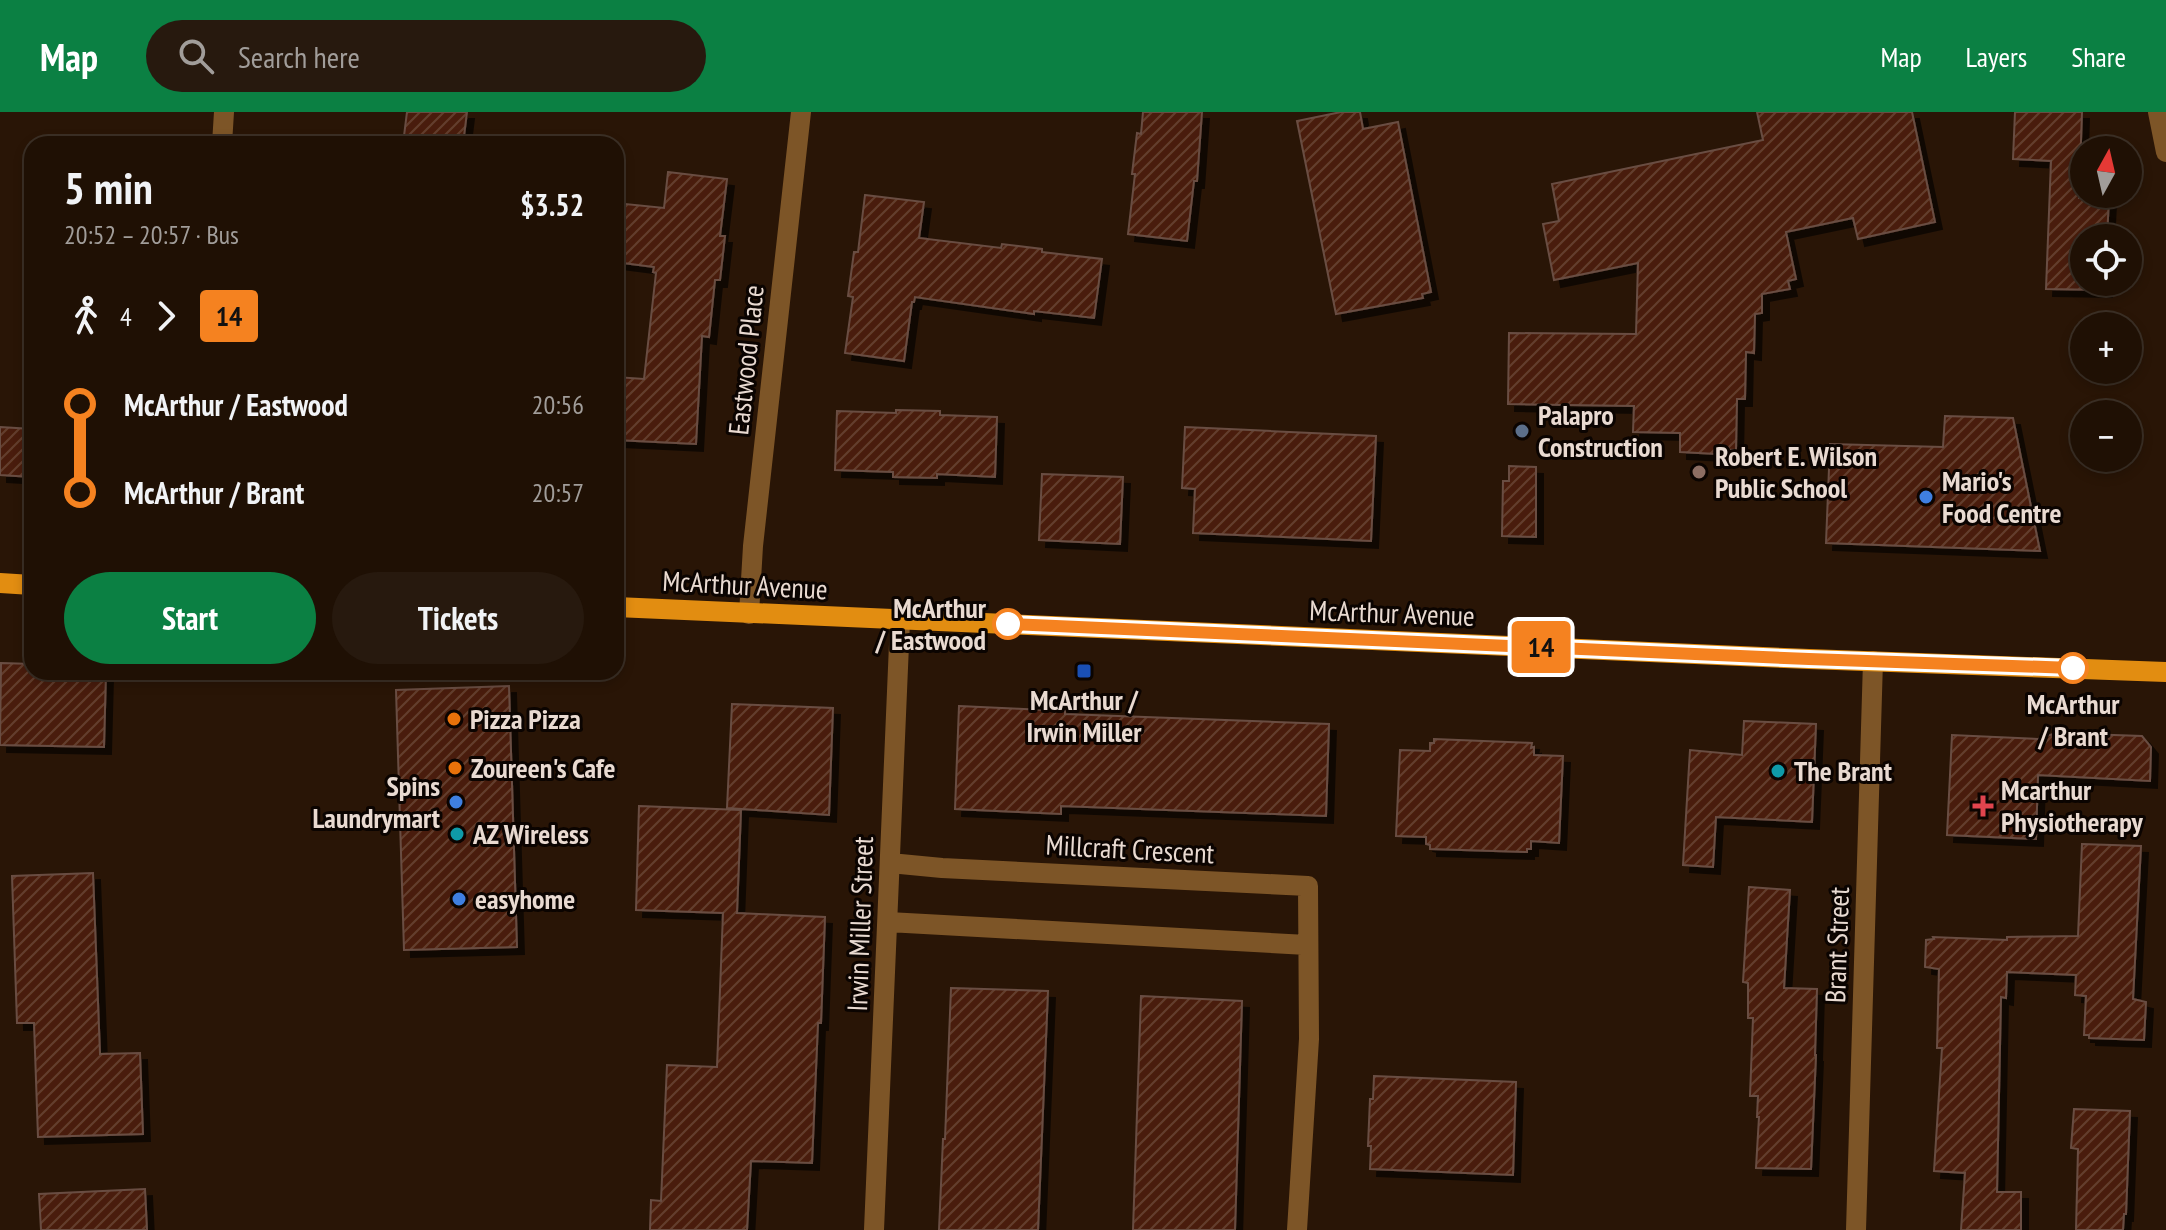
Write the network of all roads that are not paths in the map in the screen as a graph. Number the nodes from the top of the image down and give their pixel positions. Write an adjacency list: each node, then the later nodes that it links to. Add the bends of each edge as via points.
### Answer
1 (224, 112): 4 (street)
2 (801, 112): 9 (street, Eastwood Place)
3 (2158, 112): 5 (street)
4 (222, 136)
5 (2166, 152)
6 (0, 583): 7 (main road)
7 (24, 584)
8 (624, 607): 9 (main road, McArthur Avenue)
9 (749, 614): 10 (main road, McArthur Avenue)
10 (900, 621): 11 (main road, McArthur Avenue); 13 (street, Irwin Miller Street)
11 (1873, 661): 12 (main road, McArthur Avenue); 18 (street, Brant Street)
12 (2166, 672)
13 (890, 863): 14 (street, Irwin Miller Street); 15 (street, Millcraft Crescent, via 1308,886)
14 (888, 922): 15 (street); 16 (street, Irwin Miller Street)
15 (1307, 945): 17 (street, Millcraft Crescent, via 1309,1039)
16 (874, 1230)
17 (1297, 1230)
18 (1856, 1230)

